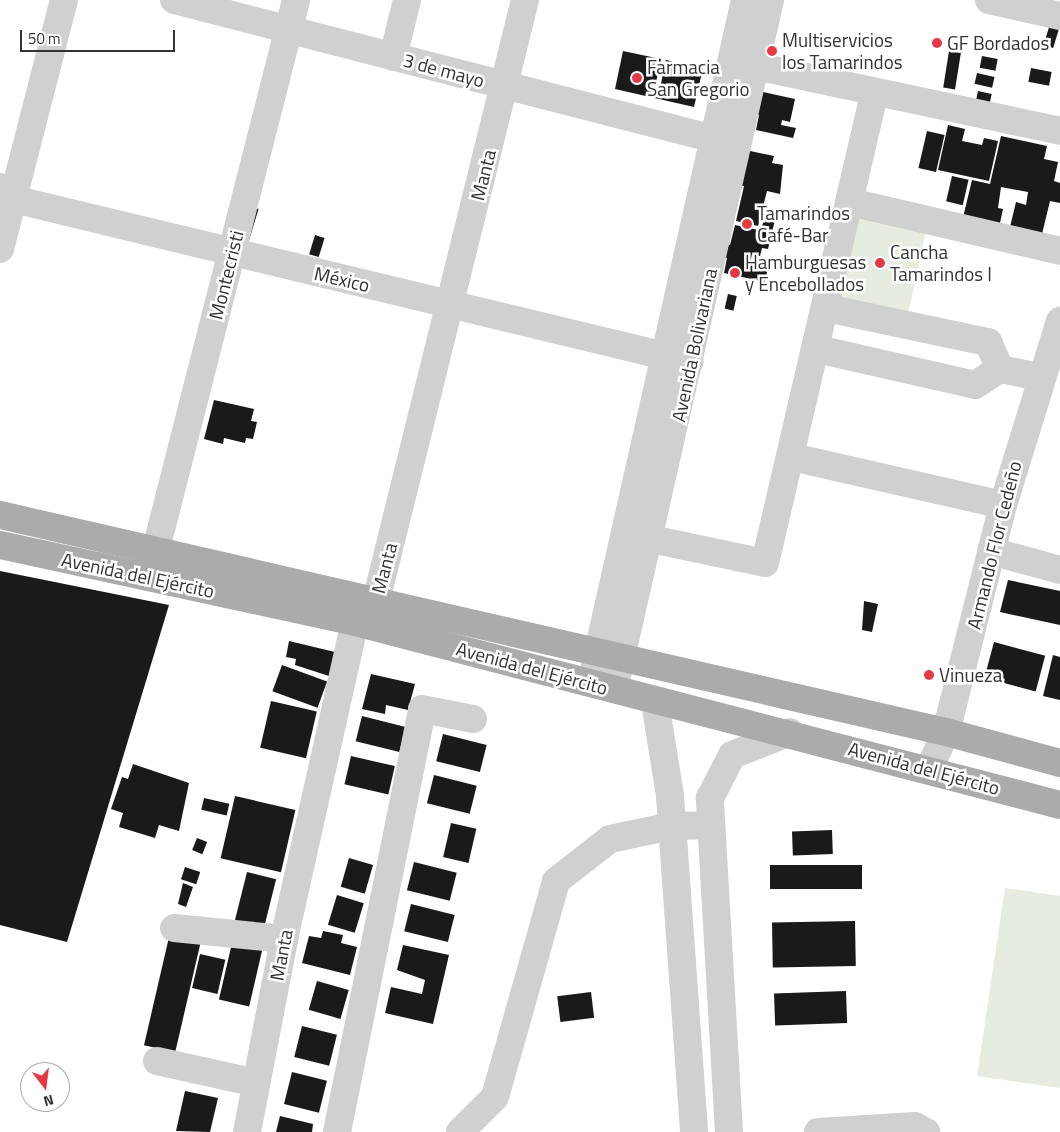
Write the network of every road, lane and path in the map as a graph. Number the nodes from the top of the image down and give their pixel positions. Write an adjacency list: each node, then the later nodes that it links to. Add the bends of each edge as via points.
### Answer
1 (64, 0): 17 (street)
2 (174, 0): 10 (street, 3 de mayo)
3 (296, 0): 10 (street, Montecristi)
4 (407, 0): 11 (street)
5 (525, 0): 13 (street, Manta)
6 (745, 0): 16 (street, Avenida Bolivariana)
7 (770, 0): 12 (street, Avenida Bolivariana)
8 (989, 0): 9 (street)
9 (1060, 16)
10 (289, 29): 11 (street, 3 de mayo); 21 (street, Montecristi)
11 (393, 57): 13 (street, 3 de mayo)
12 (755, 66): 14 (street); 26 (street, Avenida Bolivariana)
13 (505, 86): 16 (street, 3 de mayo); 22 (street, Manta)
14 (876, 92): 15 (street); 18 (street)
15 (1060, 131)
16 (714, 139): 26 (street, Avenida Bolivariana)
17 (9, 194): 19 (street); 21 (street, México)
18 (850, 202): 20 (street); 23 (street)
19 (0, 249)
20 (1060, 250)
21 (232, 252): 22 (street, México); 34 (street, Montecristi)
22 (451, 305): 26 (street, México); 37 (street, Manta)
23 (826, 308): 25 (street); 27 (street, via 988,342)
24 (1060, 321): 28 (street, Armando Flor Cedeño)
25 (817, 350): 27 (street, via 975,384); 29 (street)
26 (679, 359): 32 (street, Avenida Bolivariana); 39 (street, Avenida Bolivariana)
27 (1000, 369): 28 (street)
28 (1040, 377): 30 (street, Armando Flor Cedeño)
29 (792, 458): 30 (street); 32 (street, via 766,563)
30 (1003, 505): 35 (street, Armando Flor Cedeño)
31 (0, 515): 34 (main road, Avenida del Ejército)
32 (651, 540): 39 (street, Avenida Bolivariana)
33 (0, 545): 38 (main road, Avenida del Ejército)
34 (156, 549): 37 (main road, Avenida del Ejército)
35 (991, 551): 36 (street); 44 (street, Armando Flor Cedeño)
36 (1060, 570)
37 (376, 601): 38 (street, Manta); 39 (main road, Avenida del Ejército)
38 (356, 622): 40 (main road, Avenida del Ejército); 51 (street, Manta)
39 (610, 657): 40 (street, Avenida Bolivariana); 44 (main road, Avenida del Ejército)
40 (602, 686): 41 (main road, Avenida del Ejército)
41 (655, 702): 43 (main road, Avenida del Ejército); 49 (street, via 670,796)
42 (473, 719): 55 (street, via 422,709)
43 (790, 732): 46 (main road, Avenida del Ejército); 48 (street, via 732,755 710,798)
44 (946, 732): 45 (main road, Avenida del Ejército); 46 (street, Armando Flor Cedeño)
45 (1060, 763)
46 (929, 769): 47 (main road, Avenida del Ejército)
47 (1060, 805)
48 (710, 825): 49 (street); 58 (street)
49 (671, 826): 56 (street, via 610,840 556,881 494,1097); 57 (street)
50 (174, 928): 51 (street)
51 (284, 939): 53 (street, Manta)
52 (157, 1062): 53 (street)
53 (256, 1082): 54 (street, Manta)
54 (247, 1132)
55 (337, 1132)
56 (460, 1132)
57 (694, 1132)
58 (729, 1132)
59 (818, 1132): 60 (street, via 915,1126)
60 (926, 1132)

